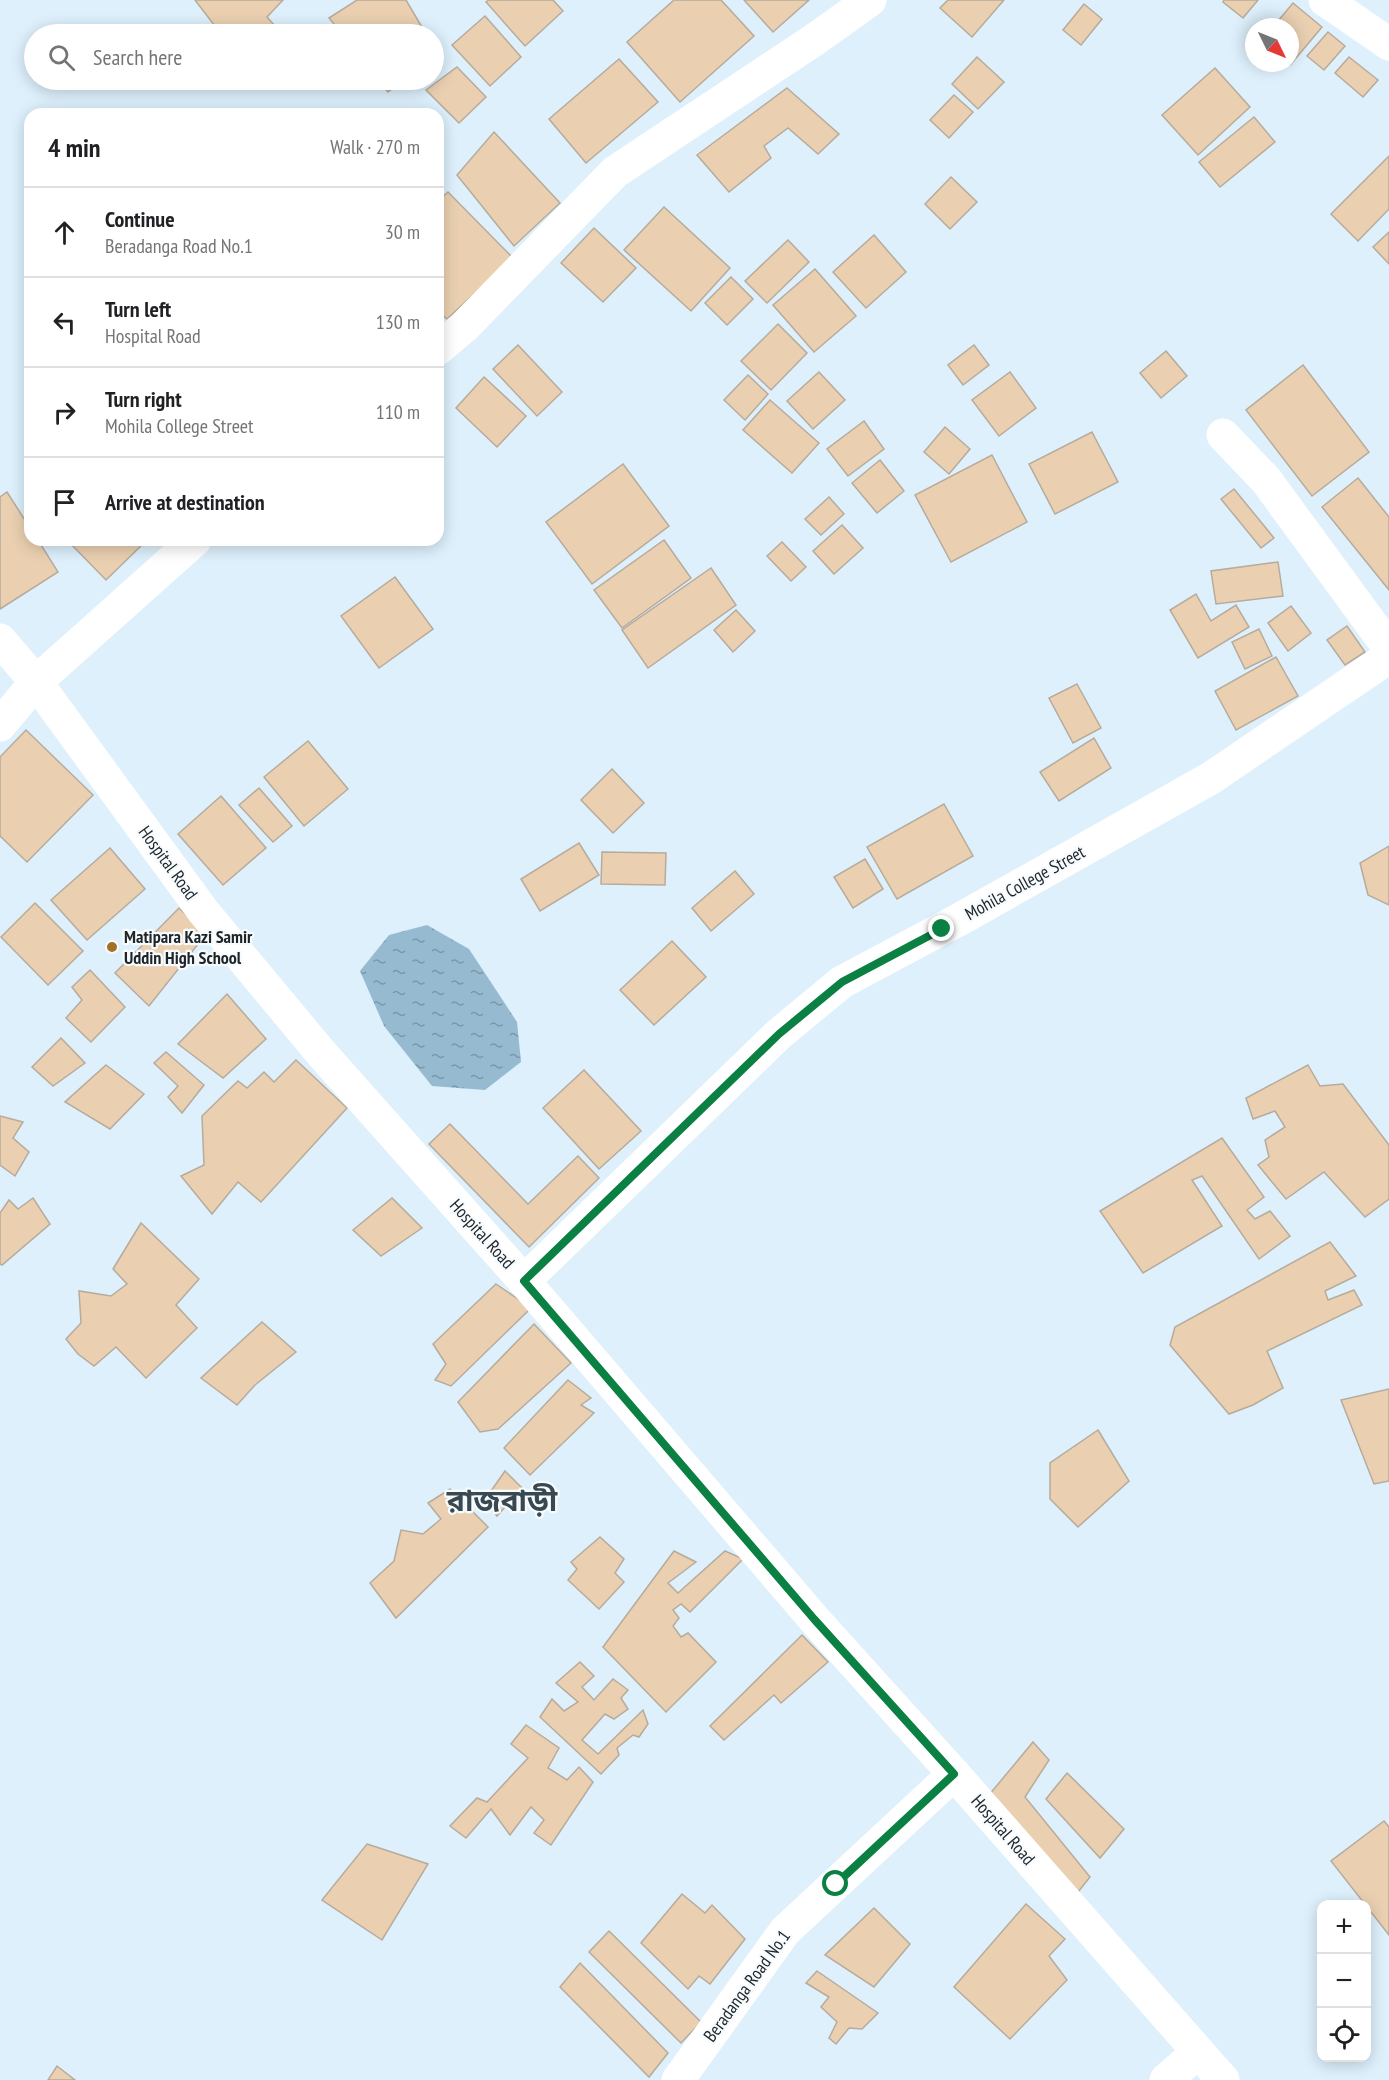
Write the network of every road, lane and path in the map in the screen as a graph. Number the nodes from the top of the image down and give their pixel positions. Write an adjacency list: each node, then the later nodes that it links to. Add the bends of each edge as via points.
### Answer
1 (870, 0): 4 (street, via 615,172)
2 (1325, 0): 3 (street)
3 (1389, 44)
4 (444, 344)
5 (1223, 435): 8 (street, via 1266,480)
6 (188, 546): 10 (street)
7 (0, 640): 10 (street, Hospital Road)
8 (1389, 648)
9 (1389, 657): 12 (street, Mohila College Street, via 1211,778 842,982 779,1034)
10 (36, 682): 11 (street); 12 (street, Hospital Road, via 203,911 322,1054)
11 (0, 725)
12 (524, 1281): 13 (street, Hospital Road)
13 (954, 1774): 14 (street, Hospital Road); 15 (street, Beradanga Road No.1, via 785,1931)
14 (1198, 2052): 16 (street); 17 (street, Hospital Road)
15 (678, 2080)
16 (1166, 2080)
17 (1223, 2080)

